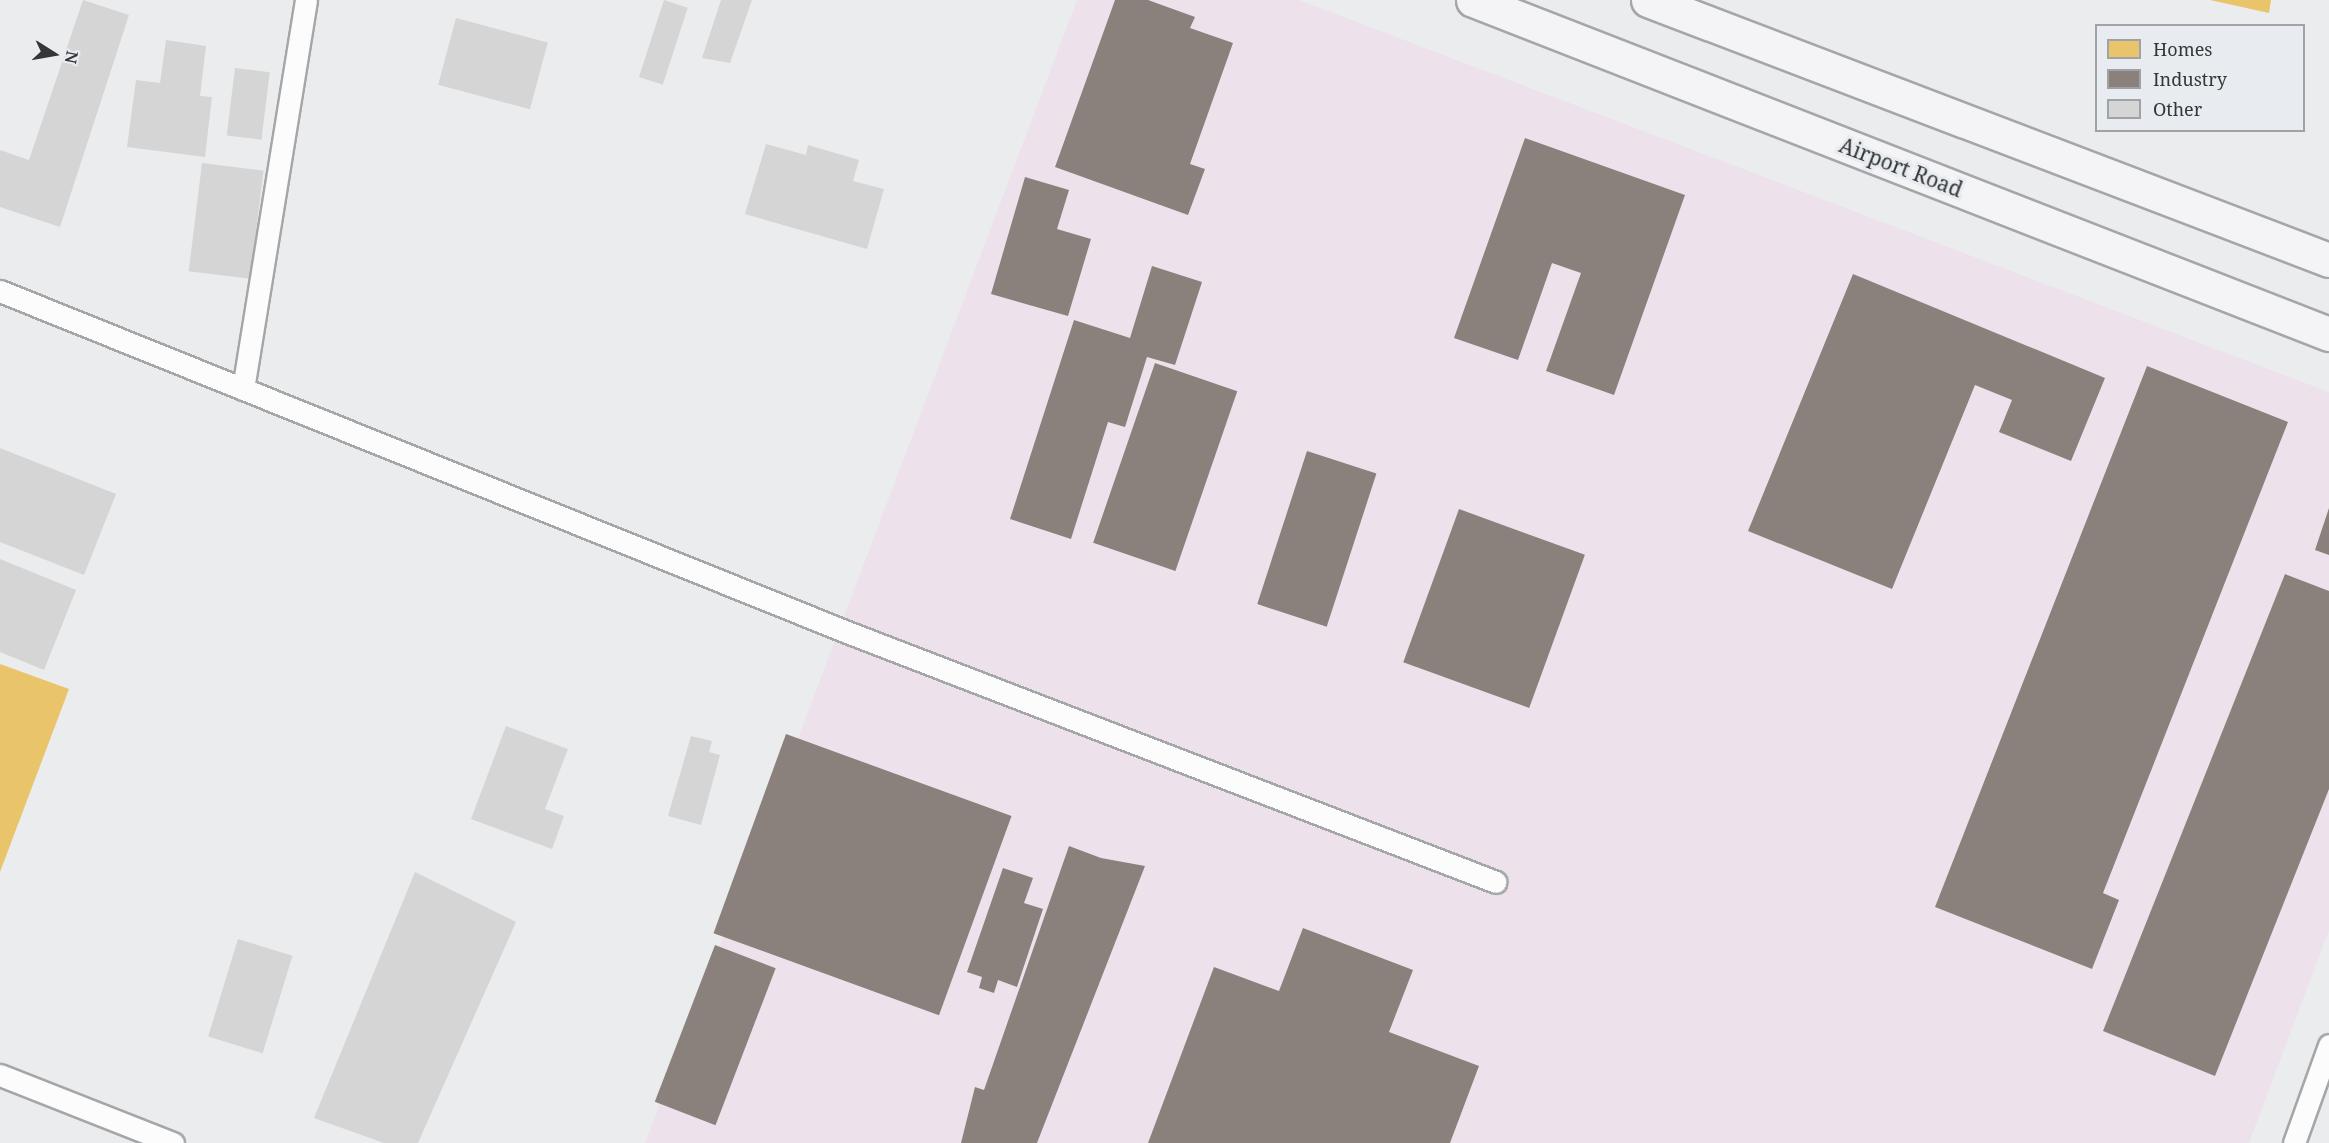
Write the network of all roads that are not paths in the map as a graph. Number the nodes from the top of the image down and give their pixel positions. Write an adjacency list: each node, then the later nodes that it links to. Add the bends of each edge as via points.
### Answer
1 (306, 0): 7 (lane)
2 (1473, 0): 6 (main road, Airport Road)
3 (1648, 0): 4 (main road)
4 (2329, 260)
5 (0, 291): 7 (lane)
6 (2329, 334)
7 (243, 389): 8 (lane, via 847,632)
8 (1496, 882)
9 (2329, 1045): 12 (lane)
10 (0, 1075): 11 (lane)
11 (173, 1143)
12 (2295, 1143)

